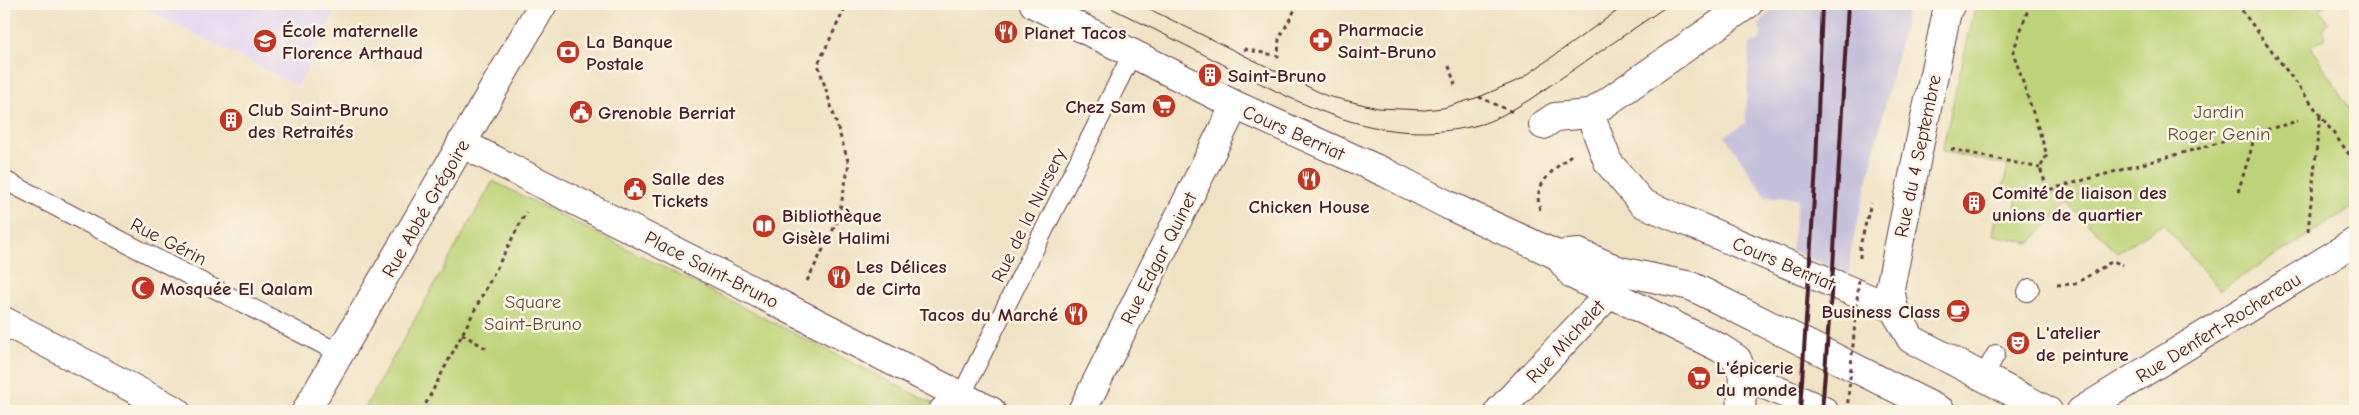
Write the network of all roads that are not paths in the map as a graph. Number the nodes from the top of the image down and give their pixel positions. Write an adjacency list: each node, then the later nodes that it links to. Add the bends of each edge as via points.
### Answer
1 (543, 4): 9 (street, Rue Abbé Grégoire)
2 (1034, 4): 5 (street, Cours Berriat)
3 (1748, 4): 7 (street)
4 (1951, 4): 14 (street, Rue du 4 Septembre, via 1890,288)
5 (1132, 54): 6 (street, Cours Berriat); 20 (lane, Rue de la Nursery)
6 (1235, 105): 12 (street, Cours Berriat); 24 (street, Rue Edgar Quinet)
7 (1590, 114): 8 (street, via 1555,117); 14 (street, Cours Berriat, via 1608,162 1642,203)
8 (1542, 125)
9 (461, 143): 16 (street, Rue Abbé Grégoire); 20 (street, Place Saint-Bruno, via 792,310)
10 (4, 180): 16 (lane, Rue Gérin)
11 (2355, 242): 30 (street, Rue Denfert-Rochereau)
12 (1557, 255): 13 (street, Cours Berriat, via 1573,275); 28 (street, Cours Berriat, via 1578,253 1620,271 1691,286)
13 (1610, 293): 18 (street, Cours Berriat, via 1720,348); 25 (street, Rue Michelet)
14 (1894, 309): 19 (street, via 1911,339)
15 (4, 321): 21 (street)
16 (341, 354): 22 (street, Rue Abbé Grégoire)
17 (1996, 354): 19 (lane)
18 (1740, 367): 26 (street); 27 (street, Cours Berriat)
19 (1983, 377): 29 (street)
20 (952, 404): 23 (street, Place Saint-Bruno)
21 (176, 411)
22 (306, 411)
23 (991, 411)
24 (1082, 411)
25 (1499, 411)
26 (1741, 411)
27 (1824, 411)
28 (1941, 411)
29 (2048, 411)
30 (2081, 411)

